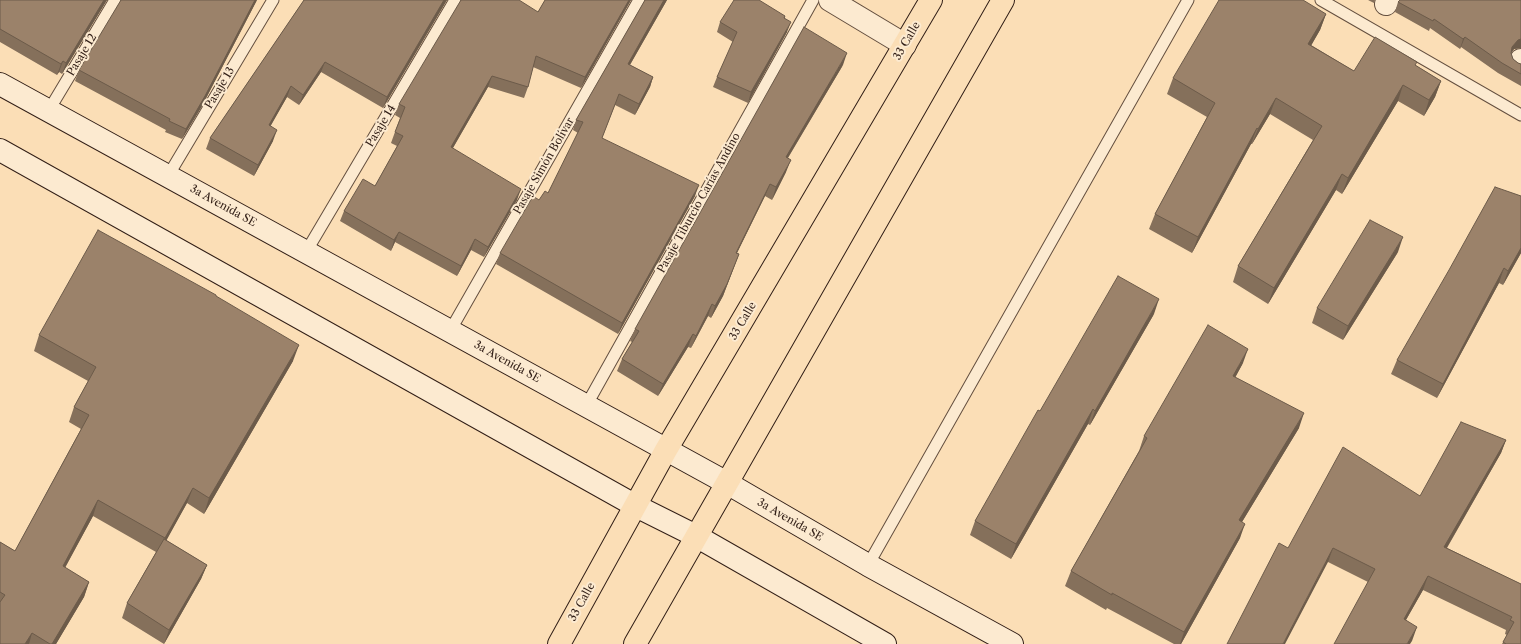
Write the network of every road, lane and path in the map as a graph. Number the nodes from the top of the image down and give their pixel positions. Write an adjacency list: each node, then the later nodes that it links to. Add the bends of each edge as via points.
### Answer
1 (115, 0): 13 (lane, Pasaje 12)
2 (273, 0): 16 (lane, Pasaje 13)
3 (455, 0): 17 (lane, Pasaje 14)
4 (639, 0): 18 (lane, Pasaje Simón Bolívar)
5 (813, 0): 19 (lane, Pasaje Tiburcio Carías Andino)
6 (830, 0): 11 (main road)
7 (931, 0): 11 (main road, 33 Calle)
8 (1003, 0): 21 (main road)
9 (1188, 0): 24 (lane)
10 (1321, 0): 14 (lane)
11 (905, 45): 20 (main road, 33 Calle)
12 (0, 84): 13 (main road, 3a Avenida SE)
13 (49, 110): 16 (main road, 3a Avenida SE)
14 (1521, 115)
15 (0, 150): 22 (main road)
16 (168, 176): 17 (main road, 3a Avenida SE)
17 (306, 252): 18 (main road, 3a Avenida SE)
18 (450, 331): 19 (main road, 3a Avenida SE)
19 (586, 406): 20 (main road, 3a Avenida SE)
20 (666, 450): 21 (main road, 3a Avenida SE); 22 (main road, 33 Calle)
21 (727, 483): 23 (main road); 24 (main road, 3a Avenida SE)
22 (636, 506): 23 (main road); 25 (main road, 33 Calle)
23 (696, 536): 26 (main road); 27 (main road)
24 (868, 565): 28 (main road, 3a Avenida SE)
25 (559, 644)
26 (635, 644)
27 (885, 644)
28 (1012, 644)

